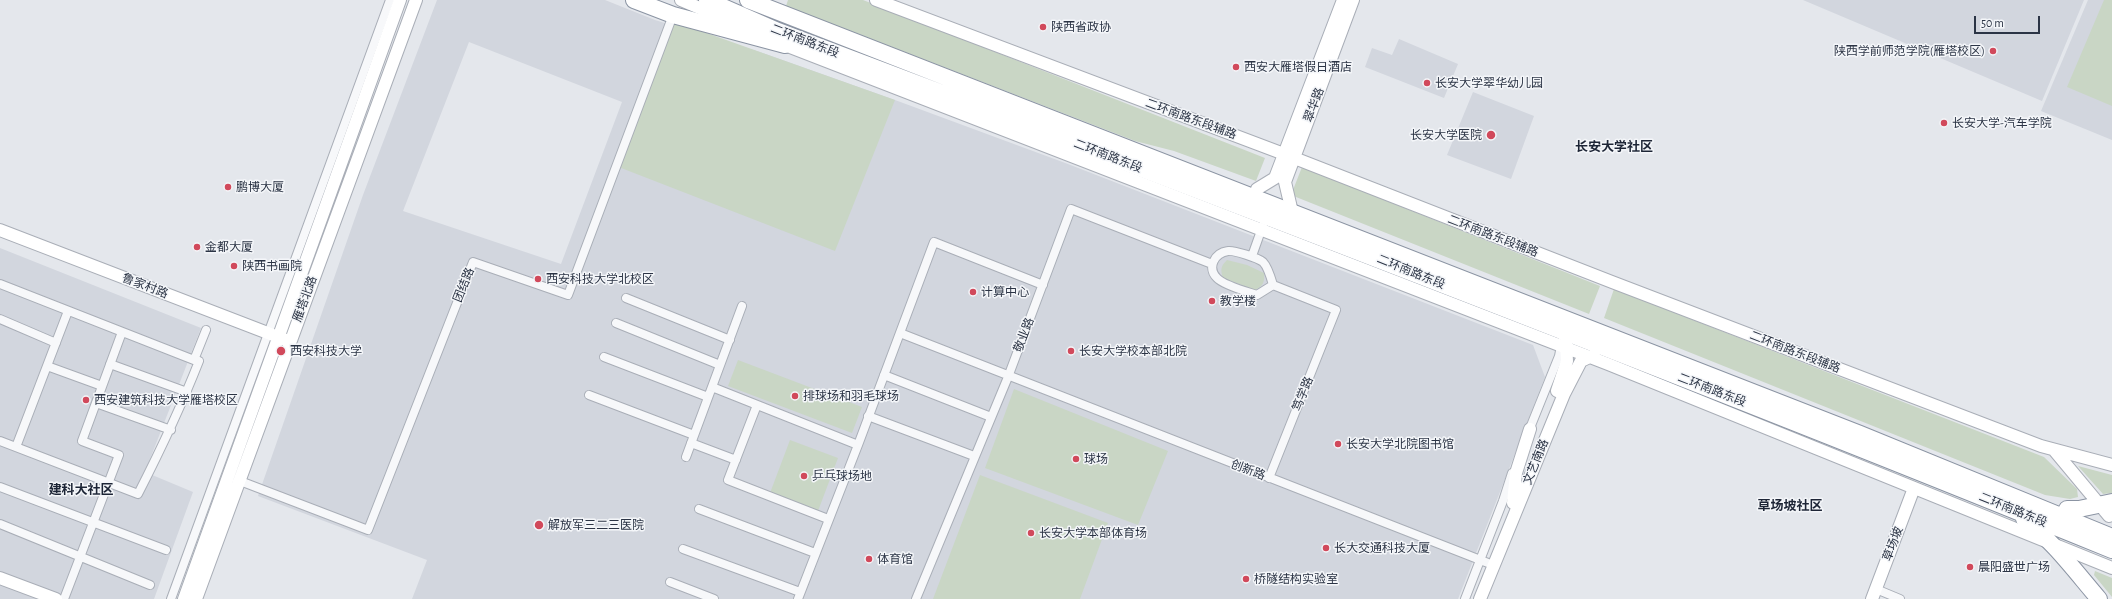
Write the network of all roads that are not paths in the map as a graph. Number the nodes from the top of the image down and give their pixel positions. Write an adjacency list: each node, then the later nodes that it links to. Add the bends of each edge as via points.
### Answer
1 (390, 0): 34 (street)
2 (400, 0): 34 (main road, 雁塔北路)
3 (416, 0): 34 (main road, 雁塔北路)
4 (634, 0): 12 (highway)
5 (681, 0): 14 (main road)
6 (707, 0): 19 (highway, 二环南路东段, via 778,31)
7 (748, 0): 13 (highway, 二环南路东段)
8 (773, 0): 13 (highway)
9 (876, 0): 16 (main road, 二环南路东段辅路)
10 (1344, 0): 16 (main road, 翠华路)
11 (1353, 0): 16 (main road, 翠华路)
12 (673, 15): 14 (highway); 68 (street, 团结路, via 568,295 473,262 368,530)
13 (787, 15): 15 (highway, 二环南路东段)
14 (785, 45): 19 (main road)
15 (1138, 153): 17 (highway, via 1189,164); 18 (highway, 二环南路东段)
16 (1289, 156): 17 (main road, 翠华路, via 1275,178); 18 (main road, 翠华路, via 1285,182); 62 (main road, 二环南路东段辅路)
17 (1257, 189): 18 (highway)
18 (1291, 207): 70 (highway, 二环南路东段); 73 (highway, via 1670,349)
19 (1264, 223): 21 (street); 37 (highway, 二环南路东段)
20 (0, 230): 34 (main road, 鲁家村路)
21 (1252, 256): 22 (street, via 1228,251 1218,255); 25 (street, via 1263,262)
22 (1212, 264): 24 (street, 敬业路, via 1071,209); 25 (street, via 1217,279 1257,295)
23 (0, 284): 28 (street)
24 (1043, 285): 33 (street, via 934,242); 46 (street, 敬业路)
25 (1273, 285): 67 (street, 笃学路, via 1336,310)
26 (626, 298): 35 (street)
27 (742, 306): 35 (street)
28 (68, 311): 32 (street); 36 (street)
29 (0, 319): 36 (street)
30 (616, 323): 43 (street)
31 (206, 330): 41 (street)
32 (122, 332): 41 (street); 42 (street)
33 (900, 333): 45 (street); 46 (street, 创新路)
34 (279, 338): 68 (main road, 雁塔北路); 98 (street); 99 (main road, 雁塔北路)
35 (730, 340): 43 (street)
36 (56, 343): 44 (street)
37 (1564, 343): 38 (highway, 二环南路东段); 40 (main road); 56 (street); 74 (main road, 文艺南路, via 1565,368 1560,384)
38 (1617, 353): 40 (main road); 76 (highway, 二环南路东段)
39 (604, 357): 51 (street)
40 (1587, 357): 72 (main road); 105 (main road, 文艺南路, via 1574,371)
41 (194, 360): 49 (street, via 199,361)
42 (110, 364): 47 (street); 49 (street)
43 (720, 365): 48 (street)
44 (48, 366): 47 (street); 61 (street)
45 (884, 375): 54 (street); 55 (street)
46 (1008, 376): 55 (street, 敬业路); 67 (street, 创新路)
47 (102, 386): 52 (street)
48 (712, 387): 51 (street); 53 (street)
49 (187, 392): 57 (street)
50 (589, 395): 58 (street)
51 (708, 397): 58 (street)
52 (96, 403): 57 (street); 69 (street, via 82,441 119,455)
53 (757, 405): 60 (street); 65 (street)
54 (868, 416): 60 (street); 63 (street)
55 (991, 417): 63 (street, 敬业路)
56 (1530, 429): 74 (main road, via 1516,473); 89 (street, via 1517,452)
57 (170, 430): 69 (street, via 138,494)
58 (692, 439): 64 (street); 65 (street)
59 (0, 441): 61 (street)
60 (858, 445): 79 (street)
61 (16, 447): 69 (street)
62 (2054, 450): 66 (main road, 二环南路东段辅路); 78 (main road)
63 (974, 456): 102 (street, 敬业路)
64 (686, 457)
65 (736, 460): 79 (street, via 728,480)
66 (2112, 465)
67 (1269, 478): 89 (street, 创新路)
68 (240, 481): 100 (main road, 雁塔北路)
69 (108, 483): 80 (street)
70 (1978, 483): 73 (highway); 82 (highway, 二环南路东段)
71 (0, 487): 80 (street)
72 (1914, 488): 83 (main road); 94 (main road, 草场坡)
73 (2016, 489): 77 (highway)
74 (1513, 503): 89 (main road, 文艺南路)
75 (698, 509): 87 (street)
76 (2010, 509): 83 (highway, via 2038,529); 86 (highway, 二环南路东段)
77 (2066, 509): 78 (highway); 78 (highway)
78 (2105, 512)
79 (828, 519): 87 (street)
80 (93, 523): 85 (street); 88 (street)
81 (0, 524): 88 (street)
82 (2112, 537)
83 (2053, 545): 90 (main road); 107 (highway)
84 (683, 549): 95 (street)
85 (166, 550)
86 (2112, 550)
87 (816, 552): 95 (street)
88 (81, 556): 93 (street); 97 (street)
89 (1484, 562): 103 (street); 104 (main road, 文艺南路)
90 (2112, 568)
91 (0, 578): 96 (main road)
92 (670, 582): 101 (street)
93 (150, 585)
94 (1874, 594): 106 (street)
95 (799, 596)
96 (56, 599)
97 (64, 599)
98 (172, 599)
99 (184, 599)
100 (196, 599)
101 (714, 599)
102 (916, 599)
103 (1465, 599)
104 (1474, 599)
105 (1480, 599)
106 (1900, 599)
107 (2098, 599)

